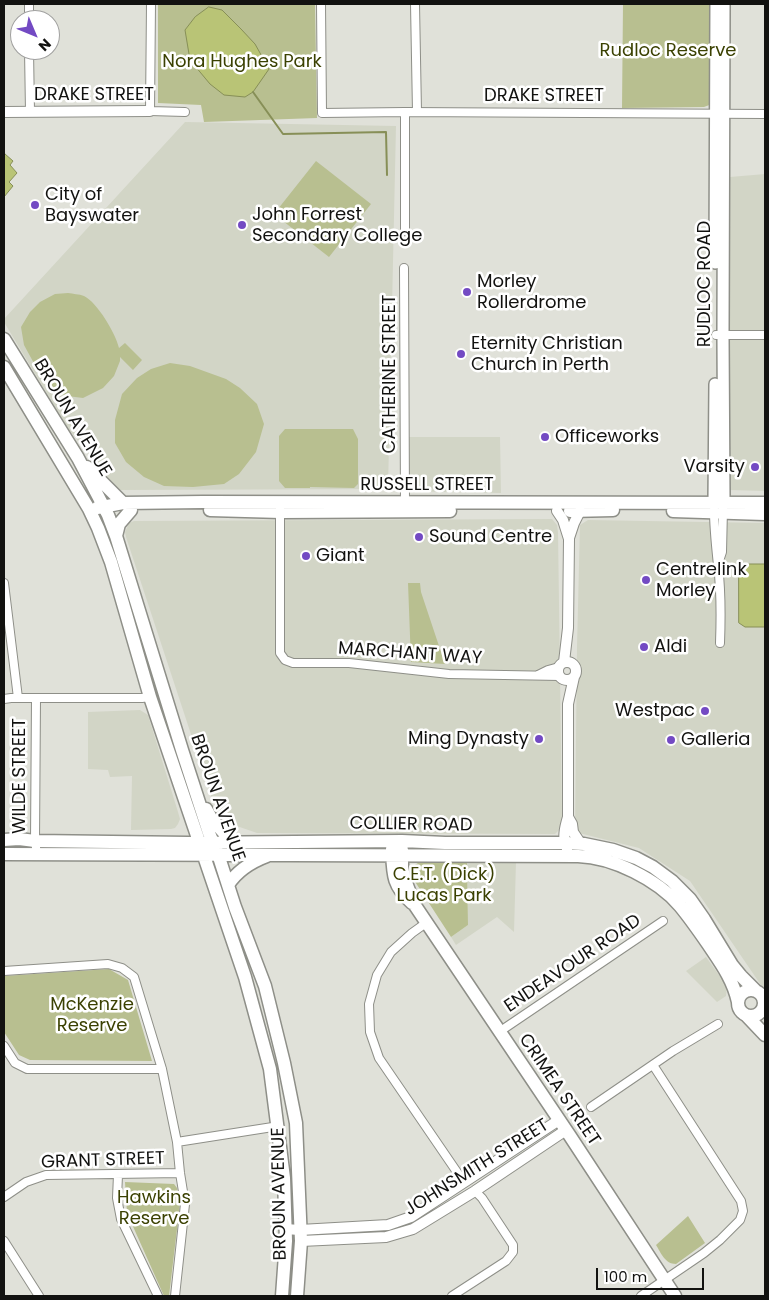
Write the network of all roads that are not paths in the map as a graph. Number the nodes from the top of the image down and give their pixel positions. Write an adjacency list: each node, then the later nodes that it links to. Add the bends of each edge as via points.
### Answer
1 (152, 4): 7 (street)
2 (321, 4): 11 (street, DRAKE STREET, via 322,113)
3 (415, 4): 12 (street)
4 (716, 4): 13 (main road, RUDLOC ROAD)
5 (724, 4): 13 (main road, RUDLOC ROAD)
6 (29, 60): 9 (street)
7 (150, 111): 9 (street, DRAKE STREET); 10 (street, DRAKE STREET)
8 (4, 112): 9 (street, DRAKE STREET)
9 (30, 112)
10 (185, 112)
11 (406, 112): 12 (street, DRAKE STREET); 15 (street)
12 (417, 112): 13 (street, DRAKE STREET)
13 (719, 114): 14 (street, DRAKE STREET); 17 (main road, RUDLOC ROAD)
14 (765, 114)
15 (405, 231)
16 (404, 268): 23 (street, CATHERINE STREET)
17 (719, 335): 18 (street); 27 (main road, RUDLOC ROAD)
18 (765, 335)
19 (4, 339): 21 (main road, BROUN AVENUE)
20 (4, 367): 30 (main road, BROUN AVENUE)
21 (78, 458): 24 (main road); 28 (main road, BROUN AVENUE)
22 (765, 503): 27 (main road, RUSSELL STREET)
23 (405, 506): 25 (main road, RUSSELL STREET); 26 (main road, RUSSELL STREET)
24 (127, 507): 25 (main road, RUSSELL STREET); 28 (main road, RUSSELL STREET); 32 (main road)
25 (280, 507): 36 (street, MARCHANT WAY, via 279,624 280,652 285,660 449,674 538,675)
26 (563, 508): 27 (main road, RUSSELL STREET, via 593,502 673,503); 29 (main road, RUSSELL STREET); 33 (street)
27 (719, 508): 29 (main road, RUSSELL STREET); 31 (main road, RUSSELL STREET); 35 (street, RUDLOC ROAD, via 722,552 718,563)
28 (106, 511): 30 (main road, RUSSELL STREET); 32 (main road, BROUN AVENUE)
29 (580, 511): 33 (street)
30 (91, 514): 37 (main road, BROUN AVENUE, via 111,562)
31 (765, 514)
32 (116, 536): 42 (main road, BROUN AVENUE)
33 (569, 539): 36 (street)
34 (4, 583): 38 (street)
35 (720, 643)
36 (564, 669): 41 (street); 41 (street, via 577,671)
37 (150, 696): 39 (street); 44 (main road, BROUN AVENUE)
38 (18, 698): 39 (street); 40 (street)
39 (36, 698): 50 (street, WILDE STREET)
40 (4, 700)
41 (568, 704): 43 (street)
42 (197, 794): 47 (main road, via 211,818); 51 (main road, BROUN AVENUE)
43 (568, 816): 49 (street); 52 (street)
44 (192, 819): 48 (main road, via 186,832); 51 (main road, BROUN AVENUE)
45 (4, 840): 50 (main road, COLLIER ROAD, via 19,839)
46 (397, 841): 47 (main road, COLLIER ROAD); 49 (main road, COLLIER ROAD); 55 (main road, CRIMEA STREET)
47 (232, 842): 51 (main road, COLLIER ROAD)
48 (165, 843): 50 (main road, COLLIER ROAD); 51 (main road, COLLIER ROAD)
49 (564, 843): 52 (main road, COLLIER ROAD)
50 (36, 848): 51 (main road, COLLIER ROAD); 53 (main road, COLLIER ROAD)
51 (209, 849): 54 (main road, COLLIER ROAD); 56 (main road, BROUN AVENUE); 72 (main road, BROUN AVENUE, via 270,1069)
52 (580, 850): 55 (main road, COLLIER ROAD); 60 (main road, COLLIER ROAD, via 613,850 636,858 672,881 690,899 732,965); 61 (main road, COLLIER ROAD, via 633,871 670,896 723,966 734,985)
53 (4, 854)
54 (271, 854): 55 (main road, COLLIER ROAD); 56 (main road, via 244,868)
55 (397, 856): 58 (main road, CRIMEA STREET, via 394,878 401,893 414,904)
56 (228, 885): 80 (main road, BROUN AVENUE, via 265,986 284,1063 296,1123)
57 (663, 921): 65 (street, ENDEAVOUR ROAD)
58 (426, 923): 65 (main road, CRIMEA STREET); 76 (street, via 391,952 377,975 369,1004 370,1032 379,1058 459,1175)
59 (4, 971): 69 (street, via 108,964 122,968 134,977)
60 (755, 990): 61 (main road, via 741,994); 62 (main road, via 762,994)
61 (738, 1002): 63 (main road)
62 (765, 1006): 63 (main road, via 758,1014)
63 (746, 1015): 66 (main road)
64 (718, 1024): 68 (street)
65 (499, 1032): 71 (main road, CRIMEA STREET)
66 (765, 1035)
67 (4, 1046): 69 (street, via 15,1063 27,1069)
68 (653, 1065): 70 (street); 82 (street, via 741,1201 743,1211 740,1220 712,1247)
69 (162, 1069): 73 (street)
70 (591, 1107)
71 (562, 1125): 76 (street, JOHNSMITH STREET); 77 (street, JOHNSMITH STREET); 82 (main road, CRIMEA STREET)
72 (279, 1126): 73 (street); 79 (main road, BROUN AVENUE)
73 (177, 1142): 74 (street)
74 (180, 1173): 75 (street, GRANT STREET); 85 (street, via 185,1204)
75 (118, 1175): 78 (street, GRANT STREET, via 46,1175 26,1182); 84 (street, via 117,1198 121,1219)
76 (461, 1184): 80 (street, JOHNSMITH STREET, via 411,1217 388,1225)
77 (475, 1191): 80 (street, JOHNSMITH STREET, via 413,1229 386,1237); 88 (street, via 514,1245 514,1252 506,1261)
78 (4, 1197)
79 (286, 1235): 80 (street, JOHNSMITH STREET); 86 (main road, BROUN AVENUE)
80 (301, 1235): 87 (main road, BROUN AVENUE)
81 (4, 1241): 83 (street)
82 (665, 1280): 89 (street); 90 (main road, CRIMEA STREET)
83 (39, 1296)
84 (158, 1296)
85 (175, 1296)
86 (282, 1296)
87 (298, 1296)
88 (452, 1296)
89 (641, 1296)
90 (675, 1296)

